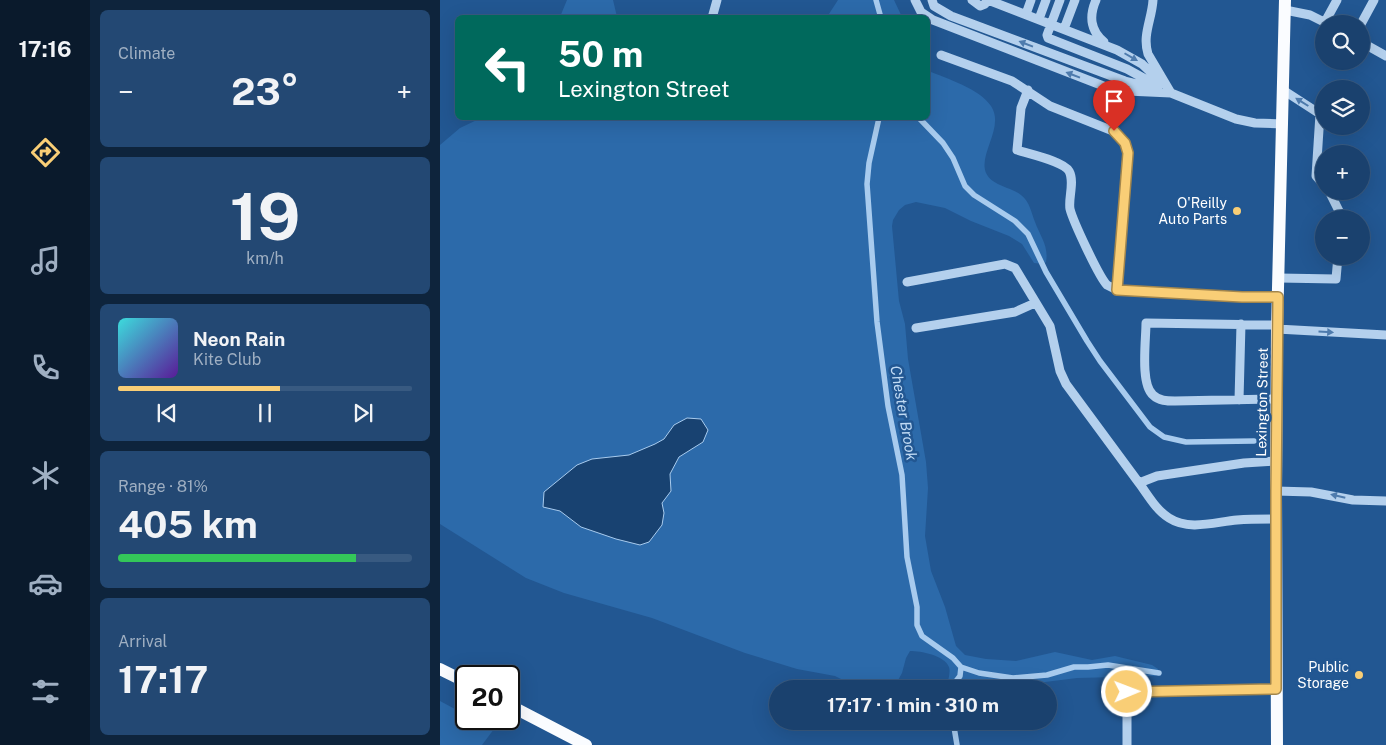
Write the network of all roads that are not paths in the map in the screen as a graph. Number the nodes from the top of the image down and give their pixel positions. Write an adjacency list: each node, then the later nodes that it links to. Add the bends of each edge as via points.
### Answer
1 (716, 0): 19 (street)
2 (915, 0): 20 (street, one-way to 2)
3 (932, 0): 34 (street, one-way to 3, via 1125,81 951,16 934,6)
4 (972, 0): 5 (street, via 980,6)
5 (988, 0): 15 (street)
6 (1017, 0): 17 (street)
7 (1031, 0): 18 (street)
8 (1046, 0): 25 (street)
9 (1060, 0): 26 (street)
10 (1075, 0): 27 (street)
11 (1096, 0): 28 (street, via 1092,26)
12 (1153, 0): 34 (street, via 1146,47)
13 (1337, 0): 21 (street)
14 (1374, 0): 22 (street)
15 (1001, 2): 17 (street)
16 (1285, 5): 23 (street); 33 (main road, Lexington Street)
17 (1014, 9): 18 (street)
18 (1026, 14): 25 (street)
19 (713, 15)
20 (926, 15)
21 (1330, 15)
22 (1366, 15)
23 (1315, 17)
24 (930, 18): 34 (street, one-way to 24, via 1127,91 1096,84)
25 (1039, 19): 26 (street)
26 (1051, 24): 27 (street); 34 (street, via 1047,35 1050,40 1127,69)
27 (1064, 28): 28 (street)
28 (1109, 46): 34 (street, one-way to 34, via 1142,64)
29 (1370, 47): 31 (street)
30 (941, 55): 32 (street)
31 (1386, 56)
32 (1028, 90): 40 (street, via 1021,108 1017,150 1059,163 1070,171 1073,216 1104,282); 40 (street, via 1050,106 1114,131 1125,143 1128,153)
33 (1283, 90): 35 (main road, Lexington Street); 36 (street, one-way to 33, via 1320,114)
34 (1171, 93): 35 (street, via 1236,119)
35 (1283, 124): 38 (main road, Lexington Street)
36 (1318, 145)
37 (1337, 265): 38 (street, via 1336,279)
38 (1279, 278): 41 (main road, Lexington Street)
39 (907, 282): 42 (street, via 1005,264 1015,268)
40 (1117, 290): 41 (street)
41 (1278, 297): 44 (main road, Lexington Street)
42 (1035, 303): 45 (street, via 1015,312); 50 (street, via 1052,332 1066,384)
43 (1241, 324): 44 (street); 48 (street); 48 (street, via 1146,323 1145,377 1153,396 1175,401)
44 (1278, 327): 46 (street, one-way to 46); 47 (main road, Lexington Street)
45 (916, 328)
46 (1386, 335)
47 (1277, 399): 48 (street); 49 (main road, Lexington Street)
48 (1239, 400)
49 (1276, 461): 50 (street, via 1157,476); 51 (main road, Lexington Street)
50 (1139, 483): 53 (street, via 1156,506 1180,523 1198,525)
51 (1276, 491): 52 (street, one-way to 51, via 1353,500 1317,492); 53 (main road, Lexington Street)
52 (1386, 502)
53 (1276, 519): 56 (main road, Lexington Street)
54 (440, 669): 55 (main road)
55 (455, 676)
56 (1276, 689): 59 (street, via 1127,692); 60 (main road, Lexington Street)
57 (520, 711): 58 (main road)
58 (586, 745)
59 (1127, 745)
60 (1277, 745)

